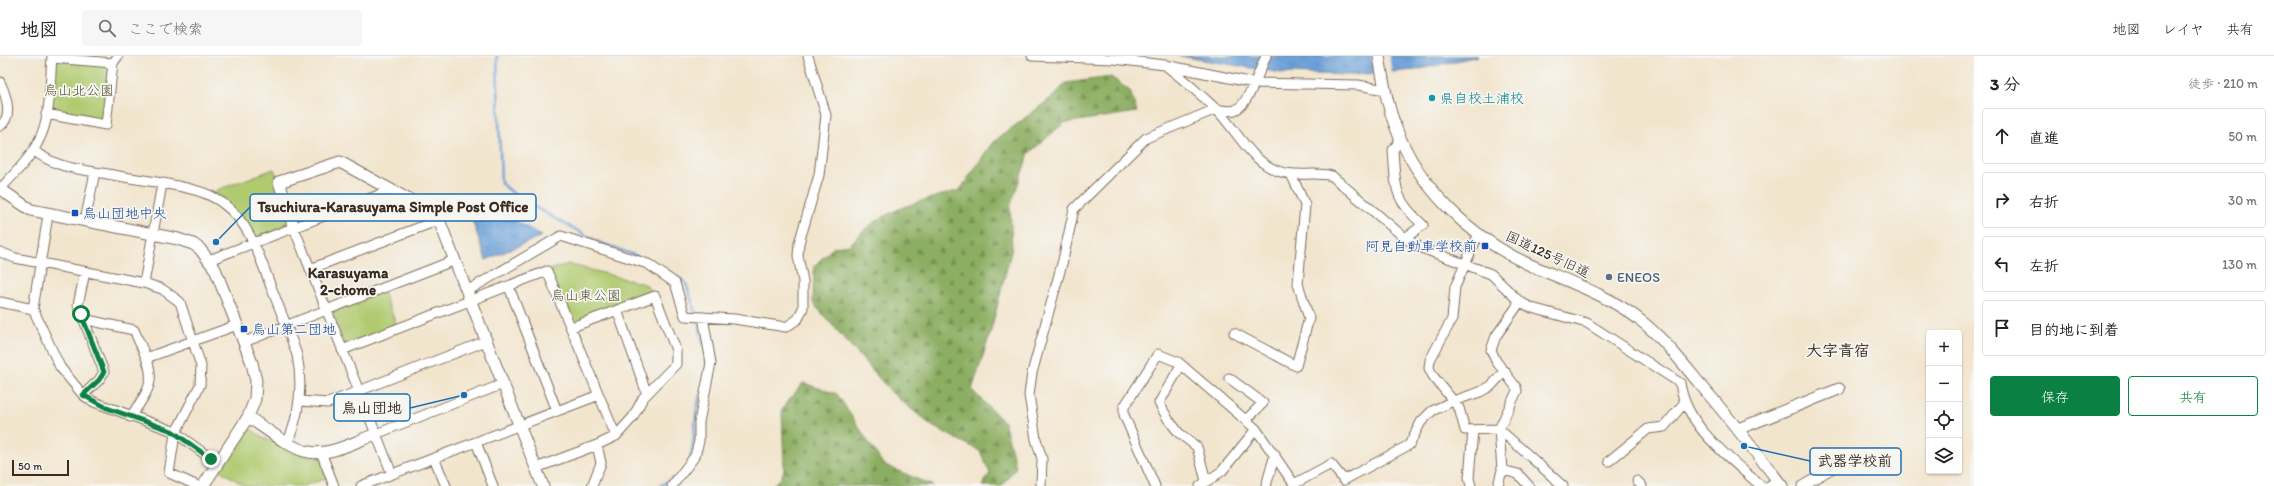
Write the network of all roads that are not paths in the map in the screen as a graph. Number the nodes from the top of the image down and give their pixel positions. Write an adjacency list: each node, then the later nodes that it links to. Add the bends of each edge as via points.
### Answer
1 (808, 56): 44 (street, via 826,115 819,176 799,243 804,308 798,319 786,327 734,319)
2 (1032, 56): 7 (street, via 1114,59)
3 (1266, 56): 8 (street)
4 (1379, 56): 10 (street, 国道125号旧道)
5 (52, 57): 6 (street); 12 (street)
6 (115, 60): 12 (street, via 106,125)
7 (1166, 65): 8 (street); 11 (street)
8 (1256, 79): 10 (street); 11 (street, via 1243,104 1236,110 1228,112)
9 (0, 82): 13 (street, via 8,104 7,114)
10 (1384, 85): 14 (street, 国道125号旧道)
11 (1216, 109): 17 (street, via 1259,160 1278,171); 105 (street, via 1146,138 1074,209 1032,373 1029,395 1042,459)
12 (46, 114): 15 (street, via 40,138)
13 (0, 126)
14 (1401, 139): 26 (street, 国道125号旧道, via 1432,188 1453,213); 27 (street, via 1393,150 1396,186 1404,207 1423,225)
15 (33, 150): 16 (street, via 52,164); 19 (street)
16 (95, 172): 18 (street); 23 (street)
17 (1291, 174): 27 (street, via 1321,173 1332,176); 49 (street, via 1305,204 1298,284 1309,318 1296,366)
18 (162, 184): 25 (street); 28 (street, via 210,196 228,208 242,222)
19 (0, 189): 21 (street, via 19,204)
20 (392, 190): 22 (street, via 435,214); 24 (street); 24 (street, via 340,162 279,182)
21 (48, 215): 23 (street); 33 (street)
22 (439, 220): 31 (street); 34 (street)
23 (85, 221): 25 (street)
24 (294, 228): 28 (street); 34 (street)
25 (154, 234): 30 (street, via 193,244); 36 (street)
26 (1478, 235): 32 (street); 56 (street, 国道125号旧道, via 1527,264 1593,292 1629,311 1655,332)
27 (1404, 238): 32 (street, via 1426,250)
28 (254, 242): 30 (street); 47 (street)
29 (0, 252): 33 (street)
30 (209, 260): 46 (street)
31 (455, 260): 38 (street); 42 (street)
32 (1466, 263): 40 (street, via 1491,274); 67 (street, via 1455,287 1452,319 1430,360 1429,368)
33 (40, 264): 35 (street); 41 (street)
34 (310, 269): 42 (street)
35 (85, 272): 36 (street); 45 (street, via 78,305)
36 (144, 283): 50 (street, via 162,289 180,302)
37 (509, 287): 38 (street); 48 (street, via 547,271); 69 (street)
38 (469, 296): 44 (street, via 561,236 648,264 675,283 685,316); 51 (street); 53 (street)
39 (0, 302): 41 (street)
40 (1520, 302): 57 (street, via 1496,336 1491,350); 59 (street, via 1545,313 1587,323)
41 (33, 308): 64 (street, via 60,368)
42 (326, 310): 47 (street); 53 (street)
43 (616, 310): 48 (street); 63 (street); 63 (street, via 655,296 676,350 676,364)
44 (703, 318): 104 (street, via 711,363 699,422 699,441 694,456)
45 (83, 319): 54 (street, via 134,330); 64 (street, via 104,372)
46 (237, 325): 50 (street); 52 (street)
47 (286, 326): 52 (street); 66 (street, via 297,355)
48 (572, 327): 65 (street)
49 (1234, 333)
50 (194, 341): 54 (street); 78 (street, via 201,366 201,379)
51 (486, 341): 60 (street); 62 (street)
52 (244, 342): 71 (street, via 256,381 255,399)
53 (342, 350): 62 (street)
54 (146, 358): 70 (street, via 150,366 150,387)
55 (1182, 365): 72 (street); 93 (street, via 1159,403 1179,433 1197,447); 106 (street, via 1158,354 1124,407 1124,415)
56 (1689, 370): 59 (street); 76 (street, 国道125号旧道)
57 (1505, 372): 67 (street, via 1491,386); 75 (street, via 1516,387 1516,391)
58 (1229, 378): 72 (street, via 1263,403)
59 (1680, 383): 68 (street)
60 (503, 384): 73 (street); 79 (street)
61 (1839, 389): 76 (street)
62 (359, 391): 66 (street, via 328,403); 79 (street)
63 (647, 394): 80 (street, via 633,417)
64 (83, 395): 70 (street)
65 (599, 395): 69 (street); 80 (street)
66 (300, 401): 81 (street)
67 (1453, 401): 77 (street, via 1465,430); 94 (street, via 1432,411 1421,422 1409,445)
68 (1684, 402): 87 (street, via 1664,427 1648,429); 112 (street, via 1714,444)
69 (557, 411): 73 (street)
70 (130, 417): 78 (street)
71 (248, 417): 81 (street); 89 (street)
72 (1246, 420): 74 (street)
73 (519, 426): 82 (street); 90 (street)
74 (1256, 429): 85 (street); 93 (street, via 1222,471)
75 (1499, 429): 77 (street); 91 (street); 111 (street)
76 (1738, 429): 95 (street, 国道125号旧道)
77 (1474, 430): 108 (street, via 1469,478)
78 (176, 434): 89 (street); 96 (street, via 169,473)
79 (376, 434): 84 (street); 92 (street)
80 (616, 436): 83 (street)
81 (288, 442): 84 (street, via 304,451)
82 (476, 442): 86 (street); 101 (street)
83 (597, 445): 90 (street); 103 (street, via 601,463)
84 (321, 452): 98 (street)
85 (1275, 454): 94 (street, via 1294,484 1331,464); 107 (street)
86 (434, 458): 92 (street); 100 (street)
87 (1609, 461)
88 (1845, 461): 113 (street)
89 (217, 463): 97 (street)
90 (536, 468): 102 (street)
91 (1502, 470): 109 (street); 110 (street, via 1518,474)
92 (392, 474): 99 (street)
93 (1203, 483)
94 (1347, 483)
95 (1776, 484)
96 (198, 486)
97 (203, 486)
98 (334, 486)
99 (361, 486)
100 (446, 486)
101 (493, 486)
102 (543, 486)
103 (592, 486)
104 (672, 486)
105 (1041, 486)
106 (1155, 486)
107 (1266, 486)
108 (1471, 486)
109 (1498, 486)
110 (1529, 486)
111 (1563, 486)
112 (1761, 486)
113 (1802, 486)

